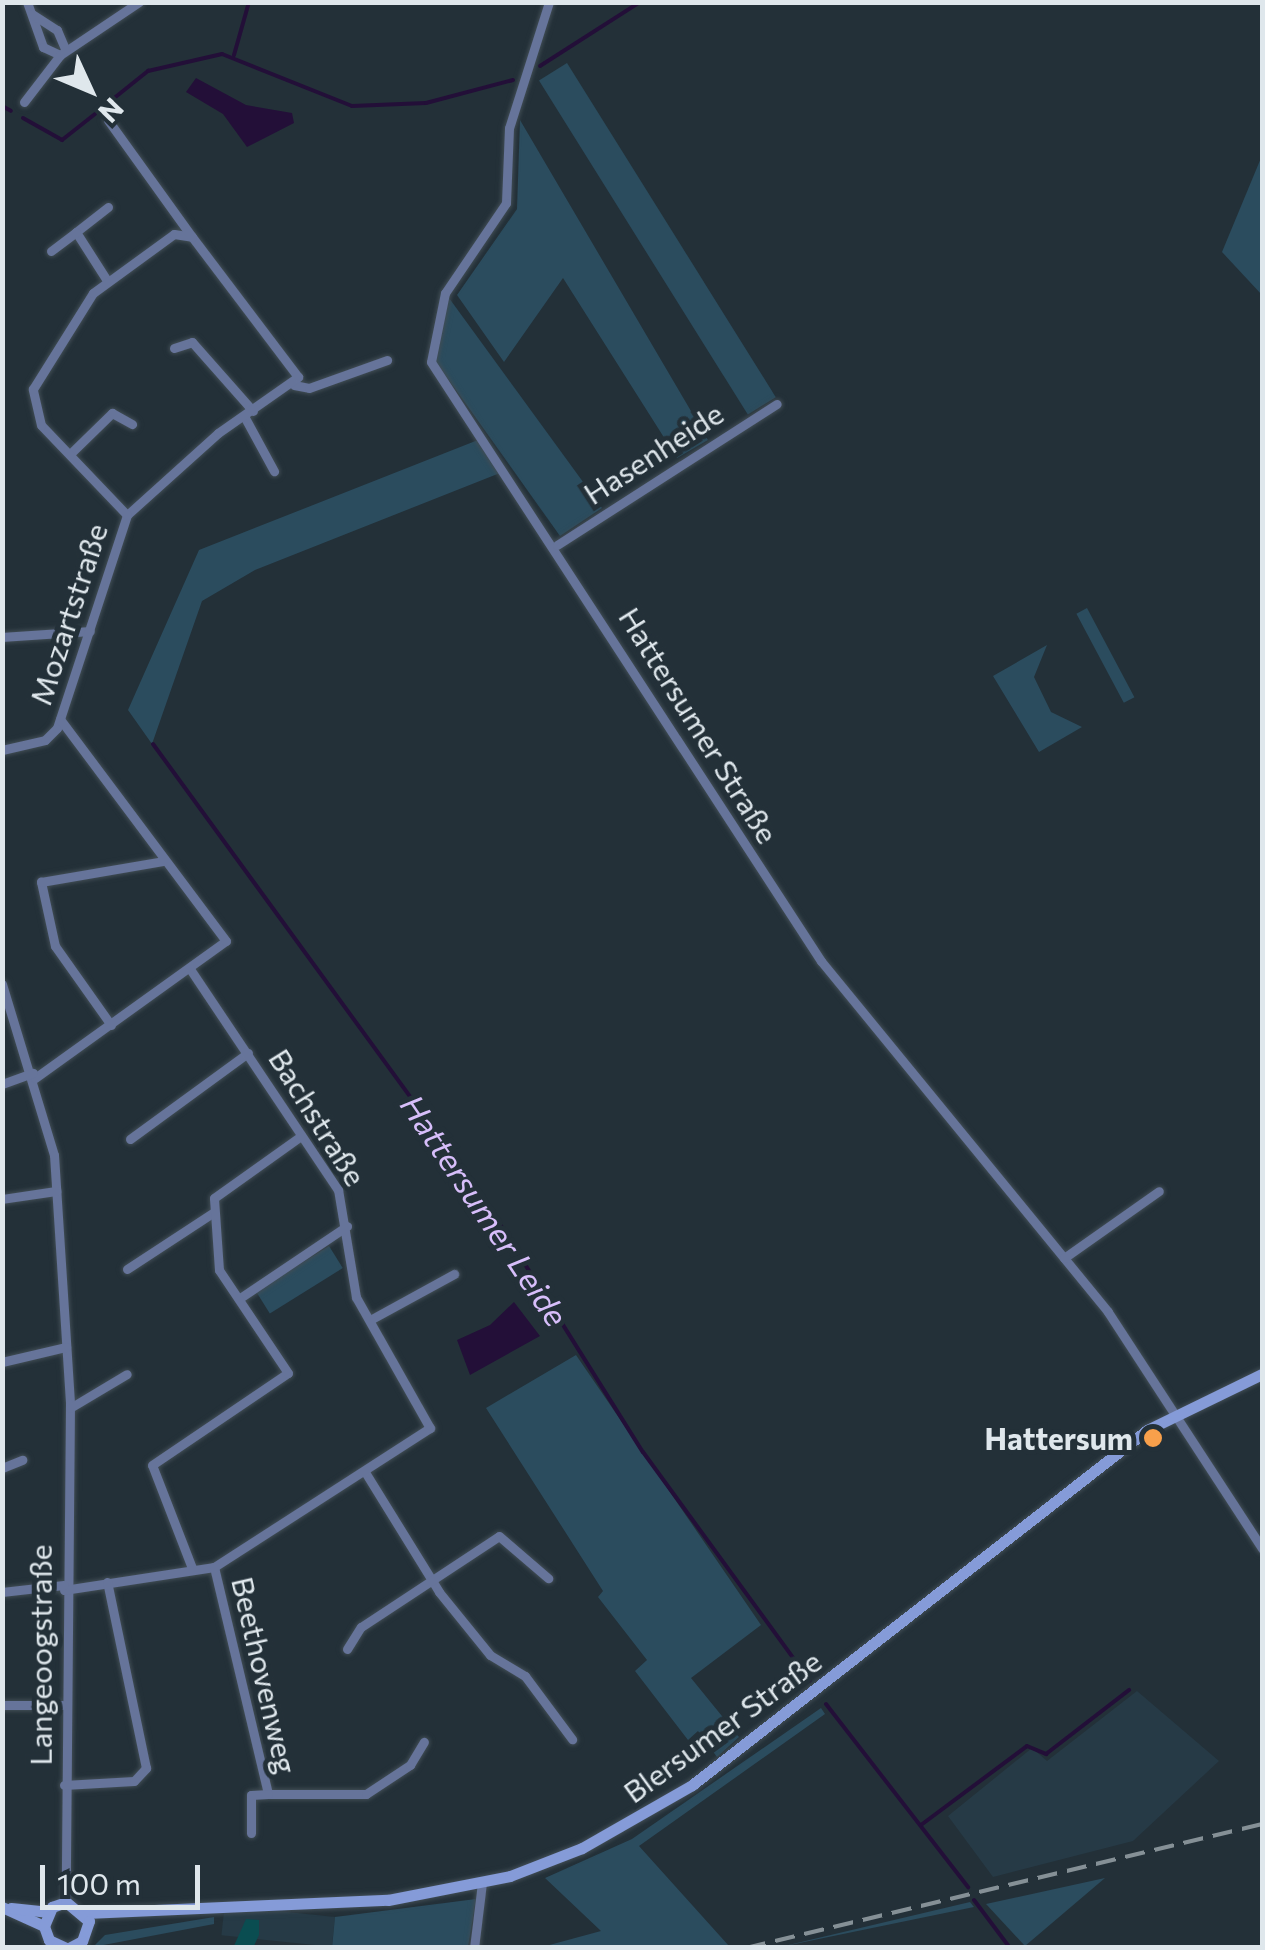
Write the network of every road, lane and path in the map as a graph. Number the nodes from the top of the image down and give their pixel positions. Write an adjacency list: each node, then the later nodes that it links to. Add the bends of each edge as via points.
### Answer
1 (27, 2): 4 (street)
2 (139, 2): 5 (street)
3 (549, 2): 22 (street, Hattersumer Straße, via 513,108 506,203 445,293 428,351)
4 (32, 14): 5 (street, via 57,30); 5 (street, via 43,47)
5 (62, 52): 6 (street)
6 (24, 102)
7 (108, 120): 10 (street)
8 (108, 207): 9 (street)
9 (76, 232): 11 (street); 12 (street)
10 (192, 237): 12 (street, Mozartstraße, via 174,234); 15 (street, via 292,363)
11 (51, 252)
12 (108, 282): 19 (street, Mozartstraße, via 54,346 33,389 40,425)
13 (174, 348): 17 (street, via 192,342)
14 (387, 360): 15 (street, via 309,388)
15 (294, 385): 17 (street, Mozartstraße)
16 (776, 404): 22 (street, Hasenheide)
17 (249, 414): 20 (street); 21 (street, Mozartstraße)
18 (132, 424): 19 (street, via 112,413)
19 (70, 454): 21 (street, Mozartstraße)
20 (274, 471)
21 (126, 514): 23 (street, Mozartstraße)
22 (557, 544): 41 (street, Hattersumer Straße, via 821,960)
23 (90, 631): 24 (street); 25 (street, Mozartstraße)
24 (2, 637)
25 (60, 719): 26 (street, Mozartstraße, via 45,740); 27 (street)
26 (2, 750)
27 (164, 861): 28 (street, via 226,940); 30 (street, via 41,882 56,946)
28 (190, 969): 30 (street); 31 (street, Bachstraße)
29 (2, 984): 32 (street, Langeoogstraße)
30 (111, 1025): 32 (street)
31 (248, 1054): 34 (street, Bachstraße); 35 (street)
32 (34, 1075): 33 (street); 37 (street, Langeoogstraße)
33 (2, 1084)
34 (301, 1136): 39 (street, via 217,1193); 40 (street, Bachstraße, via 338,1190)
35 (130, 1139)
36 (1160, 1191): 41 (street)
37 (56, 1192): 38 (street); 46 (street, Langeoogstraße)
38 (2, 1199)
39 (214, 1212): 42 (street); 44 (street, via 219,1270)
40 (348, 1226): 44 (street); 45 (street, Bachstraße, via 350,1279)
41 (1064, 1258): 51 (street, Hattersumer Straße)
42 (127, 1269)
43 (454, 1274): 45 (street)
44 (240, 1298): 57 (street, via 288,1373 152,1465)
45 (370, 1320): 54 (street, Bachstraße, via 430,1428)
46 (66, 1346): 47 (street); 50 (street, Langeoogstraße)
47 (2, 1362)
48 (127, 1374): 50 (street)
49 (1262, 1374): 51 (main road, Blersumer Straße)
50 (70, 1408): 61 (street, Langeoogstraße)
51 (1176, 1412): 55 (street, Hattersumer Straße); 71 (main road, Blersumer Straße, via 692,1785 582,1848)
52 (22, 1460): 53 (street)
53 (2, 1468)
54 (365, 1472): 56 (street, Bachstraße); 58 (street)
55 (1262, 1548)
56 (214, 1567): 57 (street, Bachstraße); 69 (street, Beethovenweg)
57 (192, 1568): 60 (street, Bachstraße)
58 (430, 1578): 59 (street, via 499,1536); 63 (street, via 360,1627); 66 (street, via 483,1648 525,1676)
59 (548, 1578)
60 (107, 1582): 61 (street, Bachstraße); 68 (street, via 146,1768 134,1782)
61 (64, 1588): 62 (street, Bachstraße); 65 (street, Langeoogstraße)
62 (2, 1592)
63 (346, 1649)
64 (2, 1705): 65 (street)
65 (62, 1705): 68 (street, Langeoogstraße)
66 (572, 1740)
67 (424, 1742): 69 (street, Beethovenweg, via 410,1765 366,1794)
68 (64, 1785): 72 (street, Langeoogstraße)
69 (268, 1794): 70 (street, Beethovenweg, via 251,1795)
70 (252, 1833)
71 (482, 1883): 75 (main road, Blersumer Straße, via 388,1900); 80 (street)
72 (66, 1902): 74 (main road); 76 (main road)
73 (5, 1907): 74 (main road); 77 (main road)
74 (48, 1912): 77 (main road)
75 (129, 1912): 76 (main road, Blersumer Straße); 78 (main road, Blersumer Straße)
76 (86, 1913): 78 (main road)
77 (44, 1926): 79 (main road)
78 (89, 1928): 79 (main road)
79 (61, 1947)
80 (474, 1948)

